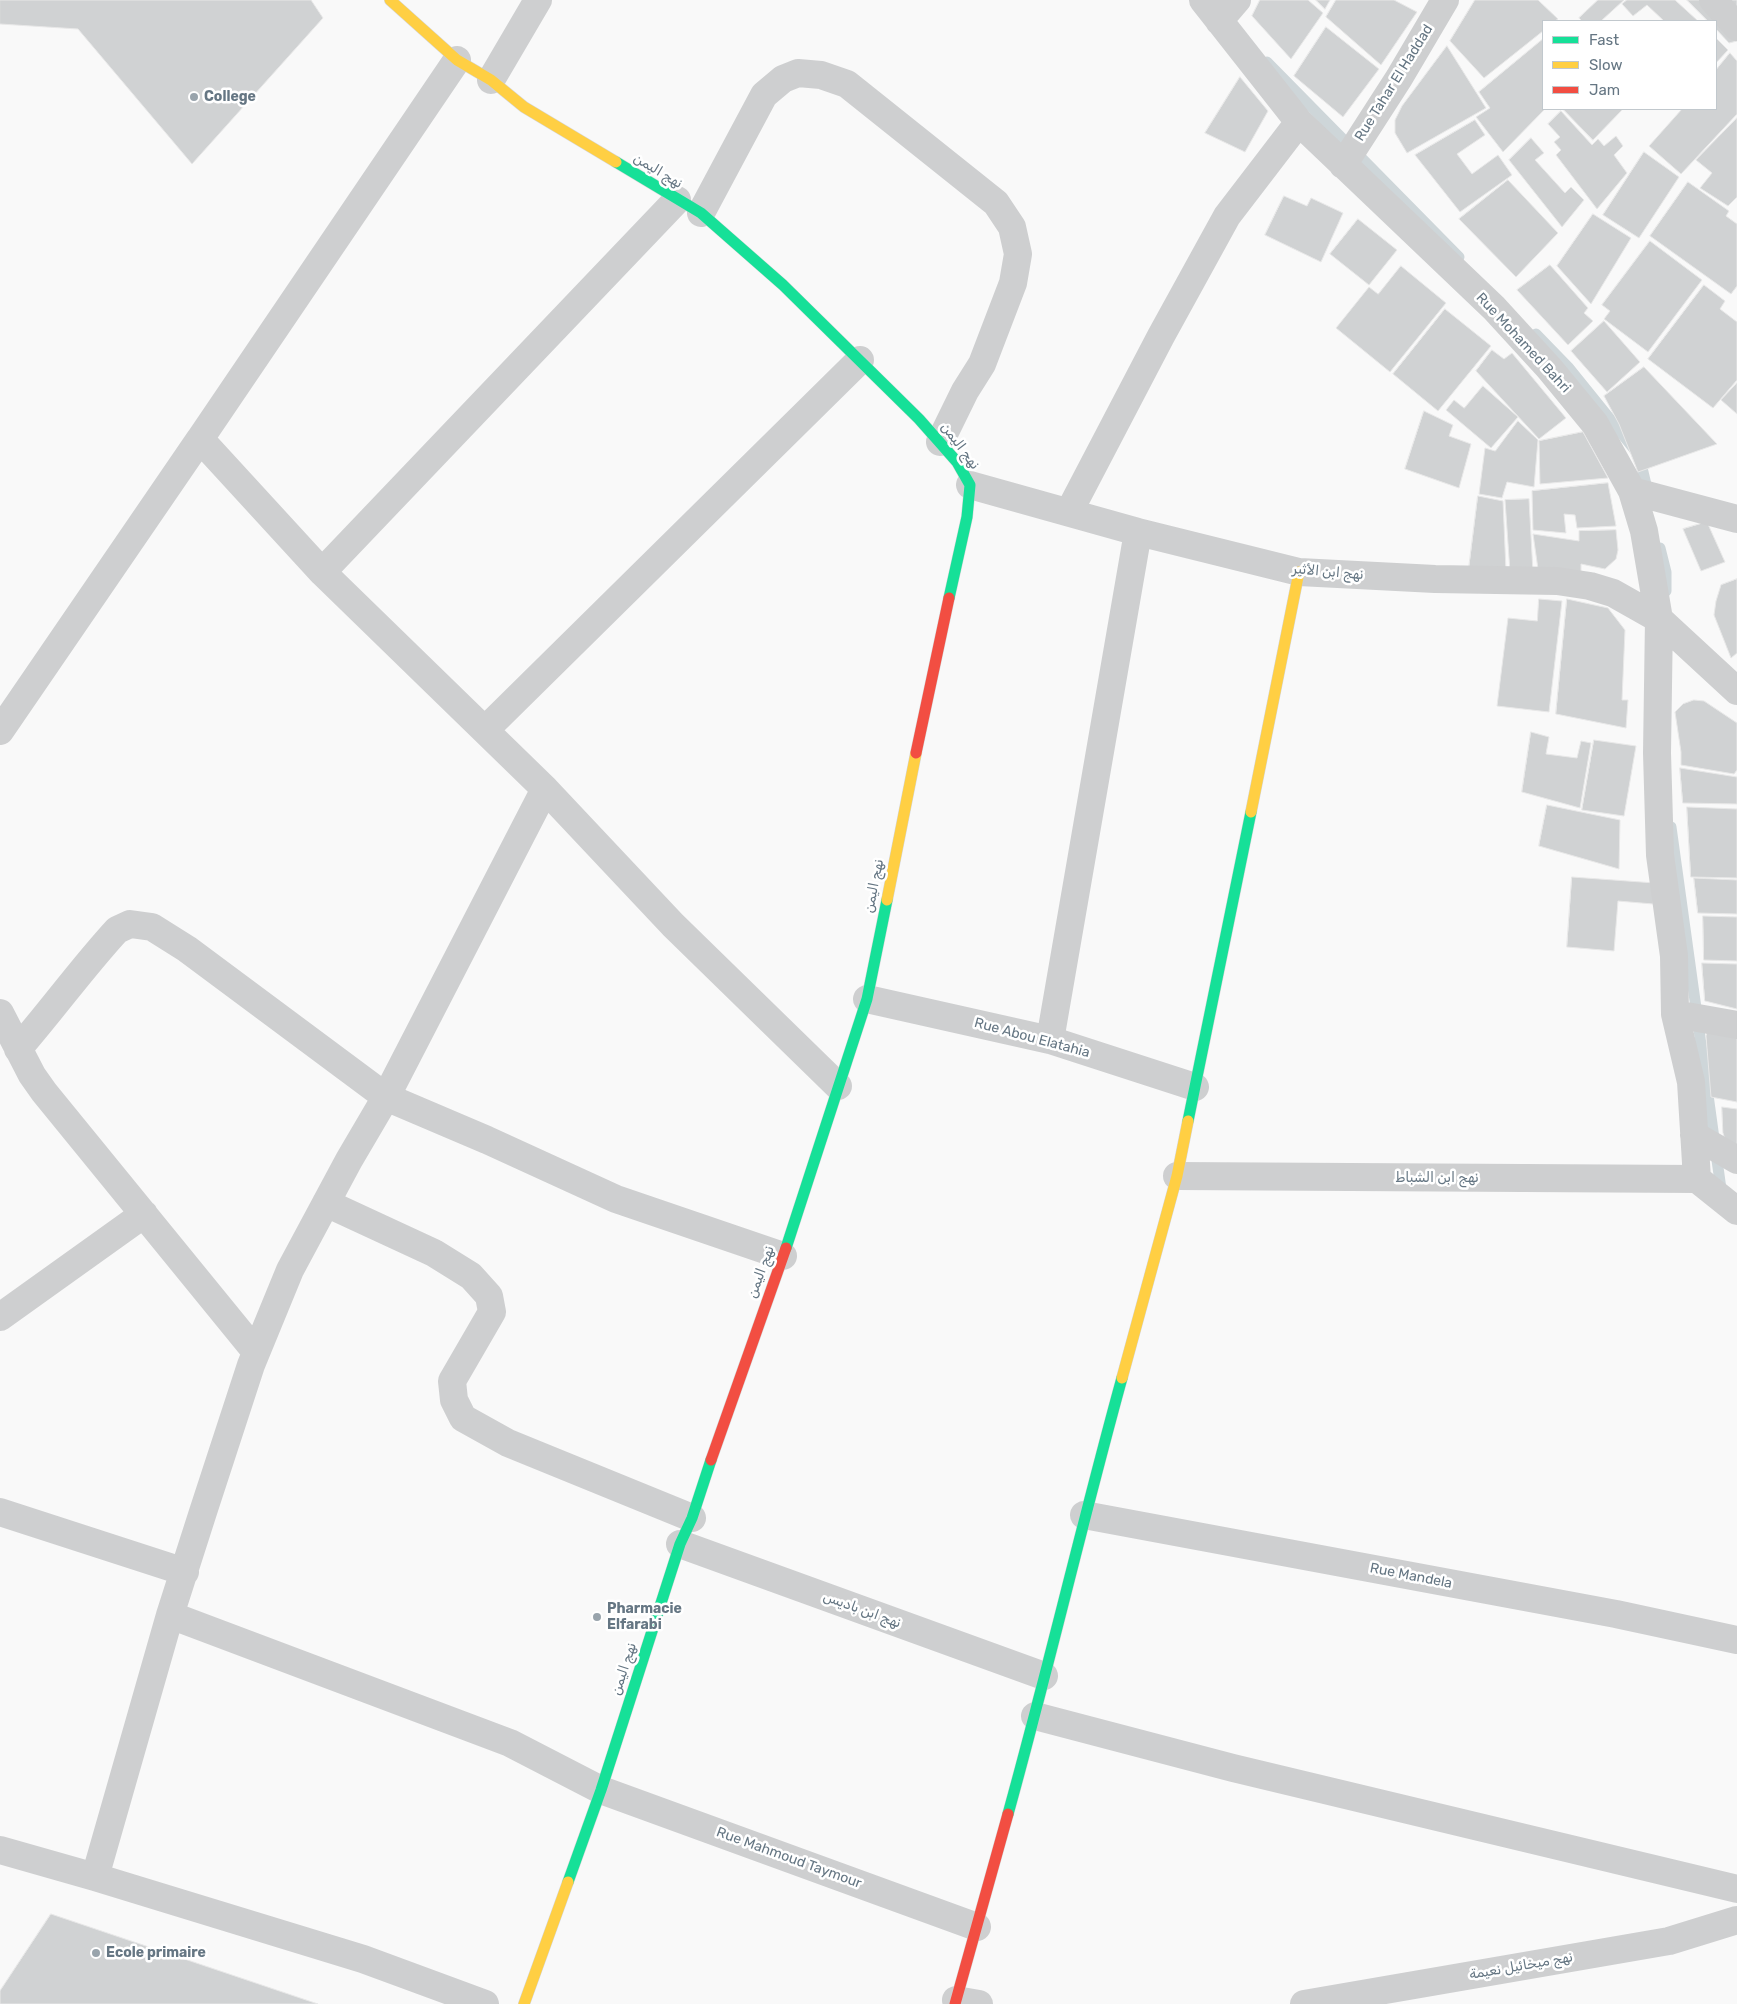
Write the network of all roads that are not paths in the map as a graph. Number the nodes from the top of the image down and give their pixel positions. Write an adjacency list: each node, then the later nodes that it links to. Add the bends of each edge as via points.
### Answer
1 (390, 0): 9 (street, نهج اليمن)
2 (538, 0): 10 (street)
3 (1203, 0): 7 (street, Rue Mohamed Bahri)
4 (1237, 0): 7 (street)
5 (1445, 0): 12 (street, Rue Tahar El Haddad)
6 (1713, 0): 8 (street)
7 (1220, 21): 11 (street, Rue Mohamed Bahri)
8 (1737, 27)
9 (458, 60): 10 (street, نهج اليمن); 16 (street)
10 (491, 80): 13 (street, نهج اليمن, via 524,107)
11 (1299, 122): 12 (street, Rue Mohamed Bahri); 20 (street, via 1228,216)
12 (1343, 165): 19 (street, Rue Mohamed Bahri, via 1494,308 1549,368 1594,424)
13 (677, 200): 14 (street, نهج اليمن); 23 (street)
14 (701, 213): 15 (street, نهج اليمن, via 783,285); 17 (street, via 764,95 783,79 798,73 821,75 847,84 996,203 1012,227 1018,254 1013,283 982,364)
15 (860, 360): 17 (street, نهج اليمن); 27 (street)
16 (200, 438): 23 (street); 28 (street)
17 (940, 442): 18 (street, نهج اليمن)
18 (970, 485): 20 (street, نهج ابن الأثير); 30 (street, نهج اليمن, via 967,516 931,676)
19 (1632, 491): 21 (street); 25 (street, Rue Mohamed Bahri, via 1644,530)
20 (1069, 512): 22 (street, نهج ابن الأثير)
21 (1737, 519)
22 (1138, 532): 24 (street, نهج ابن الأثير); 34 (street)
23 (322, 572): 27 (street)
24 (1299, 572): 25 (street, نهج ابن الأثير, via 1557,581 1614,593); 37 (street)
25 (1659, 619): 26 (street, نهج ابن الأثير); 32 (street, Rue Mohamed Bahri, via 1657,753 1660,855 1674,956)
26 (1737, 691)
27 (485, 730): 29 (street)
28 (0, 731)
29 (545, 789): 36 (street, via 673,925); 38 (street)
30 (867, 999): 34 (street, Rue Abou Elatahia); 36 (street, نهج اليمن)
31 (0, 1013): 35 (street)
32 (1675, 1014): 33 (street); 39 (street, Rue Mohamed Bahri, via 1691,1082)
33 (1737, 1026)
34 (1050, 1040): 37 (street, Rue Abou Elatahia)
35 (18, 1049): 38 (street, via 117,930 130,924 152,927 187,949); 45 (street, via 44,1092)
36 (838, 1086): 46 (street, نهج اليمن)
37 (1194, 1087): 41 (street)
38 (386, 1097): 43 (street); 46 (street, via 616,1199)
39 (1694, 1135): 40 (street); 42 (street, Rue Mohamed Bahri)
40 (1737, 1160)
41 (1177, 1176): 42 (street, نهج ابن الشباط); 50 (street)
42 (1697, 1179): 44 (street)
43 (326, 1203): 48 (street, via 290,1270); 51 (street, via 434,1253 471,1276 489,1296 492,1312 452,1381 454,1400 463,1418 508,1443)
44 (1737, 1211)
45 (144, 1214): 47 (street); 48 (street)
46 (784, 1256): 51 (street, نهج اليمن, via 731,1399)
47 (0, 1317)
48 (256, 1352): 53 (street)
49 (0, 1512): 53 (street)
50 (1084, 1515): 55 (street, Rue Mandela, via 1616,1614); 56 (street)
51 (692, 1518): 52 (street, نهج اليمن)
52 (680, 1544): 56 (street, نهج ابن باديس); 58 (street, نهج اليمن)
53 (184, 1572): 54 (street)
54 (170, 1615): 58 (street, Rue Mahmoud Taymour, via 510,1743); 60 (street)
55 (1737, 1640)
56 (1044, 1676): 57 (street)
57 (1035, 1716): 61 (street, via 1233,1768); 63 (street)
58 (602, 1790): 63 (street, Rue Mahmoud Taymour); 66 (street, نهج اليمن)
59 (0, 1850): 60 (street)
60 (95, 1877): 65 (street, via 363,1959)
61 (1737, 1889)
62 (1737, 1920): 67 (street, نهج ميخائيل نعيمة, via 1669,1941)
63 (976, 1927): 64 (street)
64 (964, 2003)
65 (486, 2004)
66 (524, 2004)
67 (1304, 2004)

